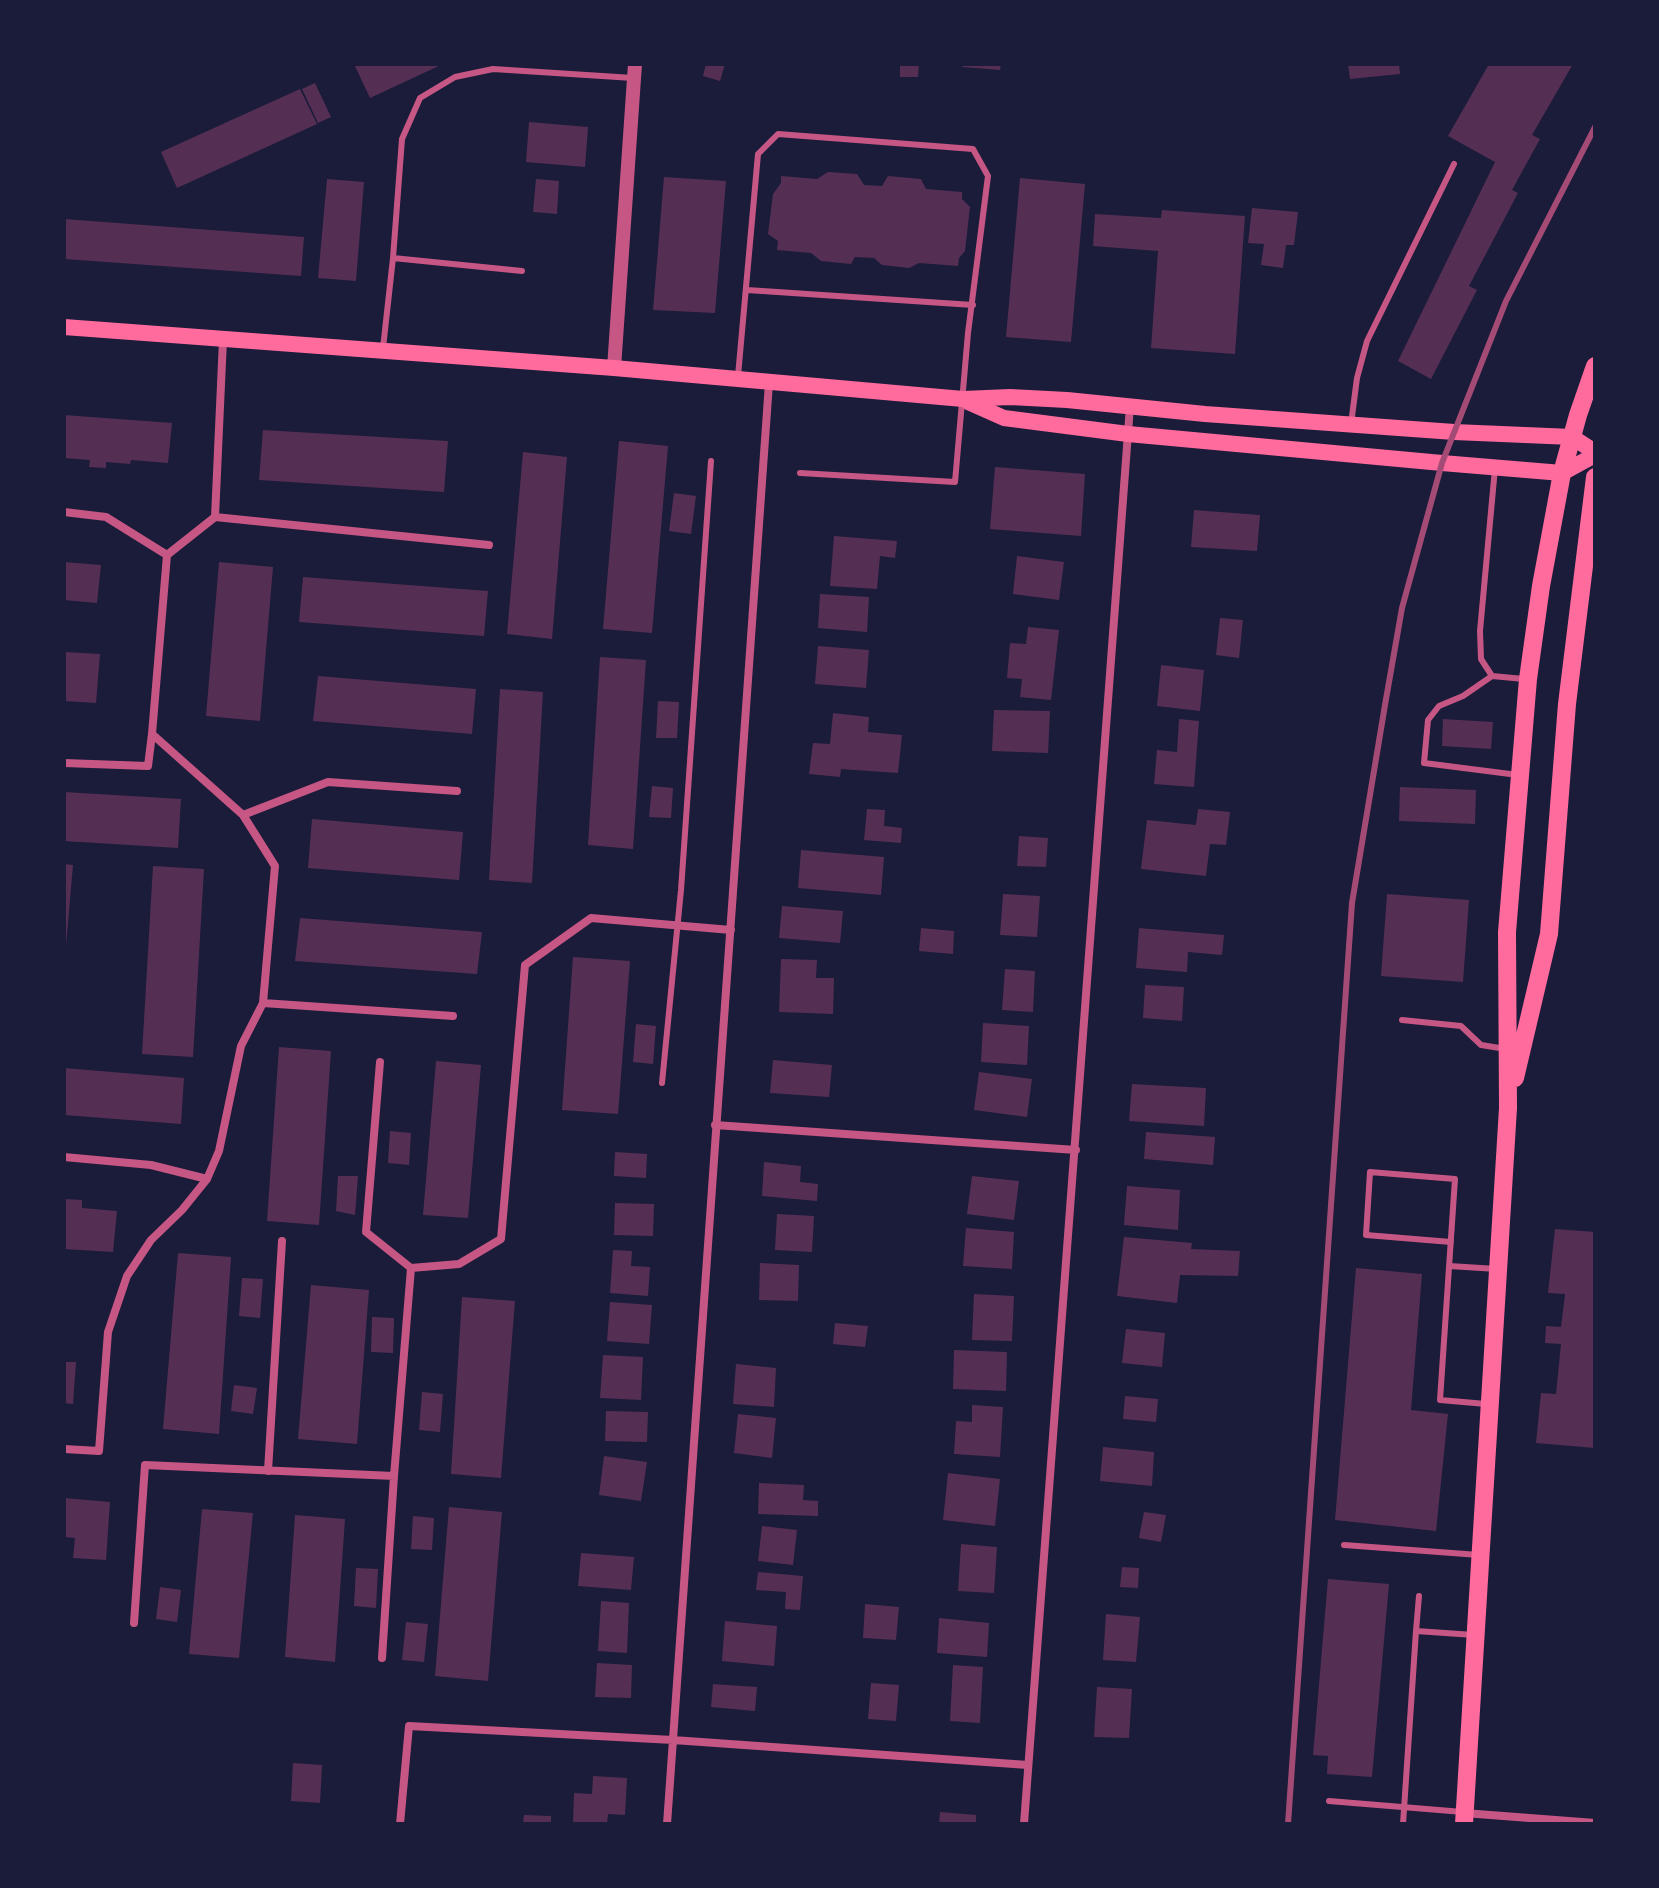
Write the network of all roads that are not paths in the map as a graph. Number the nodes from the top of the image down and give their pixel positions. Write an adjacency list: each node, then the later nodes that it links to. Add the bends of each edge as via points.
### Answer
1 (634, 71): 3 (lane, via 493,69 455,77 420,98 402,139); 11 (street)
2 (1454, 164): 16 (lane, via 1367,341)
3 (393, 258): 4 (lane); 9 (lane)
4 (522, 271)
5 (747, 290): 6 (lane); 6 (lane, via 758,154 778,134 819,136 973,149 988,176); 12 (lane)
6 (973, 305): 14 (lane)
7 (64, 327): 8 (main road)
8 (223, 340): 9 (main road); 26 (street)
9 (383, 352): 11 (main road)
10 (1595, 366): 18 (main road)
11 (614, 368): 12 (main road)
12 (738, 380): 13 (main road)
13 (769, 383): 14 (main road); 37 (street)
14 (963, 399): 15 (main road); 17 (main road, via 1004,418); 22 (lane, via 955,482)
15 (1130, 406): 16 (main road); 17 (street)
16 (1351, 424): 18 (main road)
17 (1128, 434): 21 (main road); 46 (street)
18 (1572, 437): 19 (main road); 23 (main road)
19 (1595, 453): 23 (main road)
20 (711, 461): 36 (lane)
21 (1495, 468): 23 (main road); 29 (lane, via 1480,631 1481,659)
22 (800, 473)
23 (1562, 473): 30 (main road)
24 (1595, 477): 44 (main road, via 1567,704 1549,934)
25 (64, 512): 28 (street, via 106,517)
26 (215, 517): 27 (street); 28 (street)
27 (489, 545)
28 (167, 555): 31 (street)
29 (1492, 676): 30 (lane); 33 (lane, via 1439,706 1428,720 1424,763)
30 (1528, 679): 33 (main road)
31 (152, 734): 32 (street, via 148,766); 35 (street)
32 (64, 763)
33 (1520, 775): 41 (main road, via 1507,932)
34 (457, 791): 35 (street, via 328,782)
35 (243, 815): 38 (street, via 275,866)
36 (678, 925): 37 (street); 43 (lane); 52 (street, via 591,918 525,965 501,1239 459,1264)
37 (731, 930): 45 (street)
38 (263, 1003): 39 (street); 48 (street, via 241,1046 219,1151)
39 (453, 1016)
40 (1402, 1020): 41 (lane, via 1461,1026 1481,1045)
41 (1508, 1049): 44 (main road)
42 (380, 1062): 52 (street, via 366,1232)
43 (662, 1083)
44 (1508, 1108): 53 (main road)
45 (715, 1125): 46 (street); 65 (street)
46 (1076, 1150): 66 (street)
47 (64, 1157): 48 (street, via 151,1165)
48 (207, 1179): 55 (street, via 151,1240 127,1276 108,1332 99,1451)
49 (282, 1241): 56 (street)
50 (1451, 1242): 50 (lane, via 1366,1235 1370,1172 1455,1179); 51 (lane)
51 (1449, 1266): 53 (lane); 54 (lane, via 1440,1400)
52 (411, 1268): 57 (street)
53 (1498, 1269): 54 (main road)
54 (1489, 1404): 59 (main road)
55 (64, 1449)
56 (268, 1471): 57 (street); 61 (street, via 145,1465)
57 (394, 1476): 64 (street)
58 (1344, 1545): 59 (lane)
59 (1479, 1555): 63 (main road)
60 (1419, 1596): 62 (lane)
61 (134, 1623)
62 (1416, 1631): 63 (lane); 68 (lane)
63 (1474, 1635): 69 (main road)
64 (382, 1658)
65 (673, 1740): 66 (street); 71 (street, via 409,1726); 72 (street)
66 (1028, 1765): 73 (street)
67 (1329, 1801): 68 (lane)
68 (1403, 1808): 69 (lane); 74 (lane)
69 (1463, 1818): 70 (street)
70 (1595, 1823)
71 (400, 1824)
72 (667, 1824)
73 (1024, 1824)
74 (1403, 1824)

